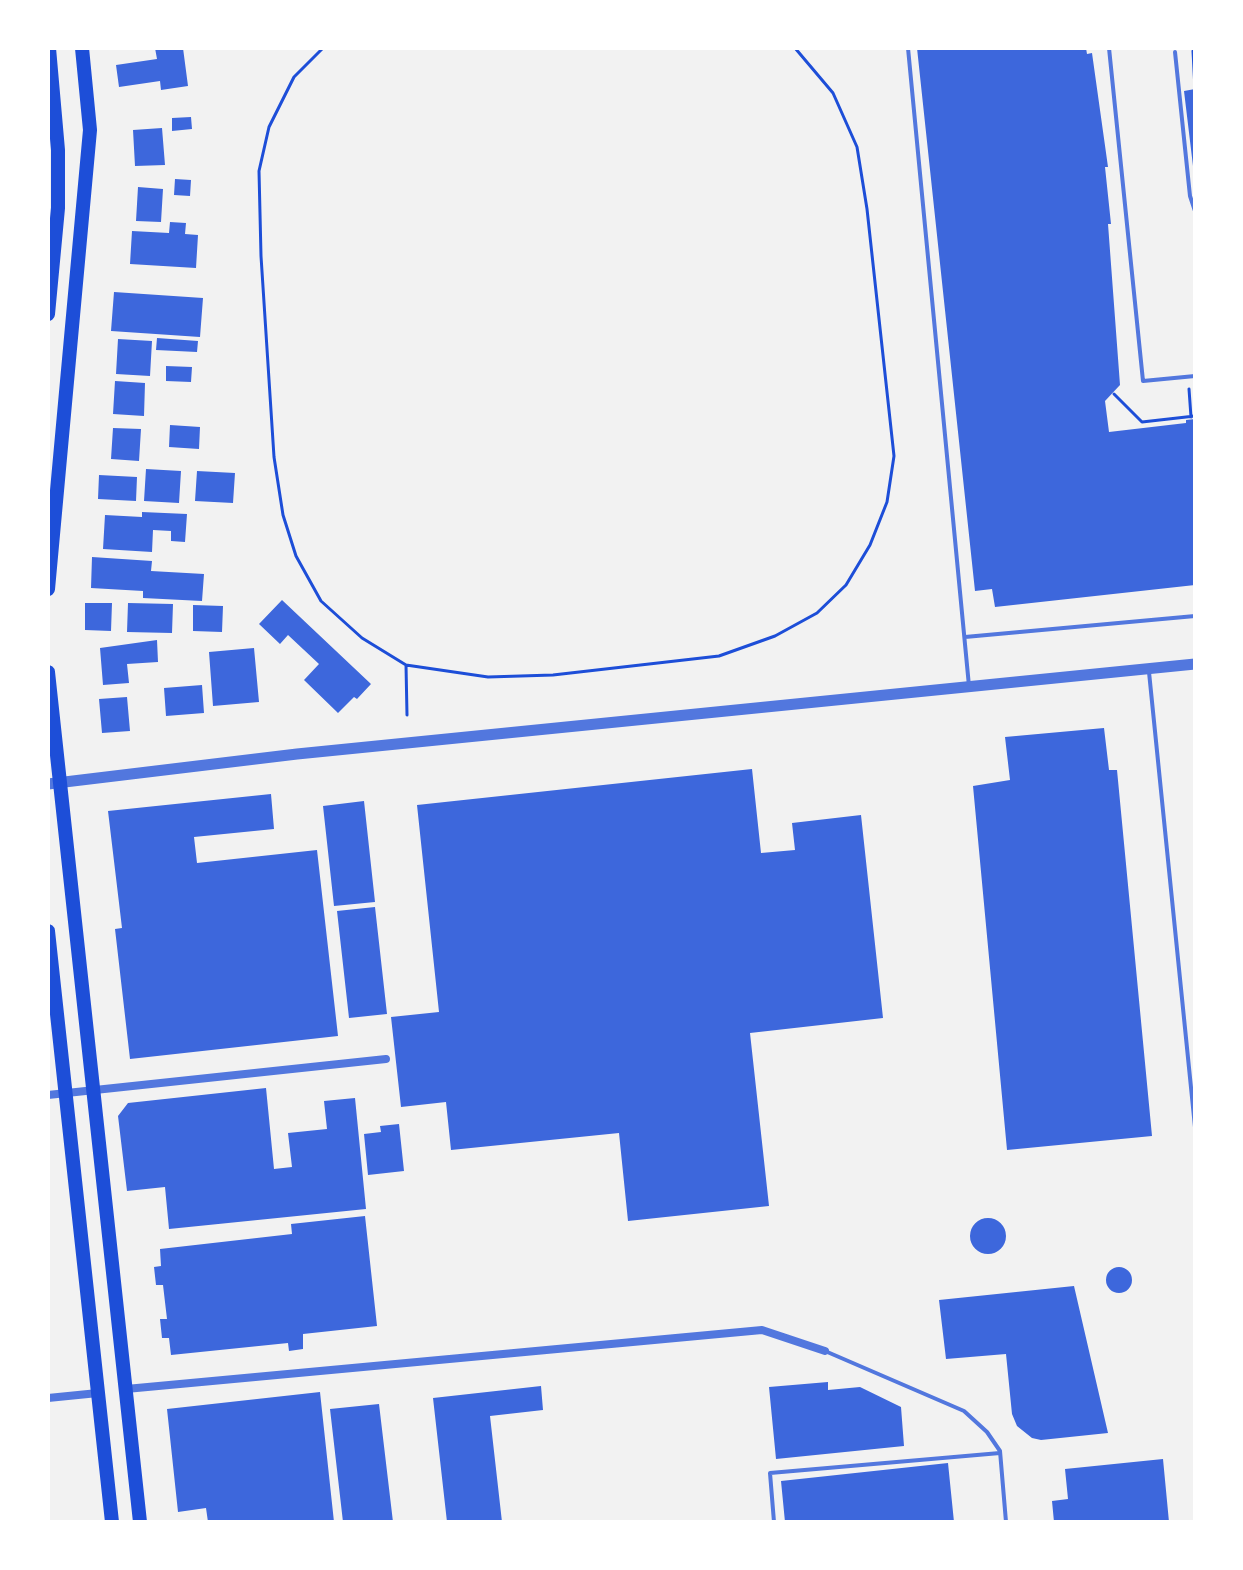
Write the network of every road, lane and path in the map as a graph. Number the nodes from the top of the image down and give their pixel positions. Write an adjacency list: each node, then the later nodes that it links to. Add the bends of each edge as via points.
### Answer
1 (49, 48): 10 (highway)
2 (82, 48): 12 (highway, via 90,130)
3 (323, 48): 23 (path, via 294,77 269,127 259,171 274,457 296,556 321,601 362,638)
4 (795, 48): 23 (path, via 833,93 857,147 894,456 887,502 846,585 817,613 775,636 719,656 488,677)
5 (908, 48): 21 (lane)
6 (1109, 48): 14 (lane, via 1143,381)
7 (1193, 51): 9 (path)
8 (1175, 52): 11 (lane)
9 (1195, 89)
10 (58, 208): 12 (highway); 13 (highway)
11 (1195, 211)
12 (83, 212): 18 (highway)
13 (48, 314)
14 (1187, 376): 15 (lane); 17 (path)
15 (1195, 376)
16 (1114, 394): 17 (path, via 1142,422)
17 (1193, 417)
18 (50, 542): 19 (highway)
19 (48, 589)
20 (1195, 616): 21 (lane)
21 (965, 637): 26 (lane)
22 (1195, 664): 24 (street)
23 (406, 665): 27 (path)
24 (1149, 669): 26 (street); 34 (lane)
25 (48, 672): 28 (highway)
26 (969, 686): 28 (street, via 297,754)
27 (407, 715)
28 (55, 784): 31 (highway)
29 (48, 931): 32 (highway)
30 (386, 1059): 31 (street)
31 (95, 1090): 32 (street); 35 (highway)
32 (67, 1093): 33 (street); 36 (highway)
33 (48, 1095)
34 (1195, 1127)
35 (101, 1149): 36 (highway); 37 (highway)
36 (72, 1152): 38 (highway)
37 (110, 1240): 38 (highway); 40 (highway)
38 (82, 1243): 41 (highway)
39 (825, 1351): 40 (street, via 762,1330); 43 (lane, via 964,1411)
40 (126, 1389): 41 (highway); 45 (highway)
41 (98, 1393): 42 (street); 44 (highway)
42 (48, 1398)
43 (1000, 1453): 46 (lane, via 770,1473); 47 (lane)
44 (112, 1522)
45 (140, 1522)
46 (774, 1522)
47 (1006, 1522)

